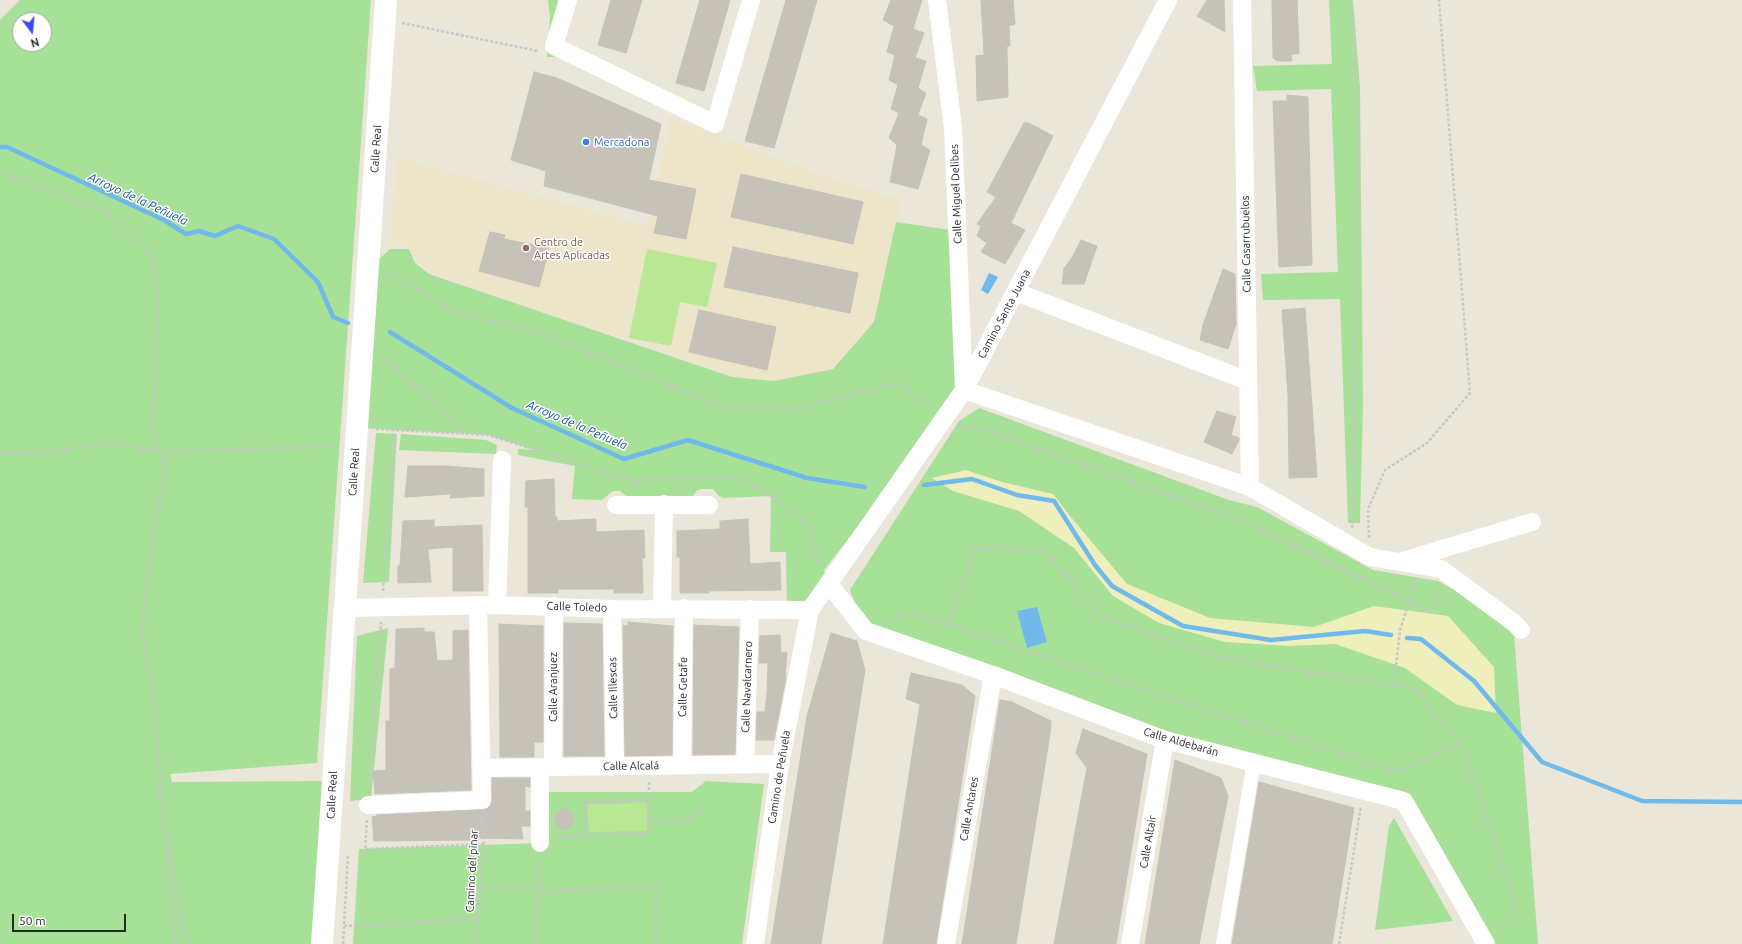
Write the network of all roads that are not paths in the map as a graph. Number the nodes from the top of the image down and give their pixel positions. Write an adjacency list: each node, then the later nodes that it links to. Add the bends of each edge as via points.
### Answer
1 (568, 0): 2 (street, via 554,46 715,124)
2 (751, 0)
3 (937, 0): 9 (street, Calle Miguel Delibes, via 953,128)
4 (1168, 0): 7 (street, Camino Santa Juana)
5 (1242, 0): 8 (street, Calle Casarrubuelos)
6 (385, 10): 21 (street, Calle Real)
7 (1016, 292): 8 (street); 9 (street, Camino Santa Juana)
8 (1248, 380): 11 (street, Calle Casarrubuelos)
9 (964, 390): 11 (street); 17 (street, Camino Santa Juana)
10 (502, 460): 19 (street)
11 (1250, 487): 16 (street, via 1370,557)
12 (664, 504): 13 (street); 14 (street); 22 (street)
13 (616, 505)
14 (709, 505)
15 (1532, 522): 16 (street)
16 (1399, 562): 27 (street, via 1441,569)
17 (829, 584): 26 (street, Camino Santa Juana); 28 (street, Calle Aldebarán, via 866,631)
18 (478, 605): 19 (street, Calle Toledo); 21 (street, Calle Toledo); 36 (street)
19 (497, 605): 20 (street, Calle Toledo)
20 (554, 606): 24 (street, Calle Toledo); 35 (street, Calle Aranjuez)
21 (344, 608): 39 (street, Calle Real)
22 (662, 608): 23 (street, Calle Toledo); 24 (street, Calle Toledo)
23 (684, 608): 25 (street, Calle Toledo); 34 (street, Calle Getafe)
24 (612, 609): 33 (street, Calle Illescas)
25 (750, 609): 26 (street, Calle Toledo); 32 (street, Calle Navalcarnero)
26 (810, 610): 31 (street, Camino de Peñuela)
27 (1521, 630)
28 (993, 675): 29 (street, Calle Aldebarán); 41 (street, Calle Antares)
29 (1165, 740): 30 (street, Calle Aldebarán); 42 (street, Calle Altair)
30 (1254, 762): 43 (street); 44 (street, Calle Aldebarán, via 1404,801)
31 (780, 764): 32 (street, Calle Alcalá); 40 (street, Camino de Peñuela)
32 (744, 765): 34 (street, Calle Alcalá)
33 (615, 766): 34 (street, Calle Alcalá); 35 (street, Calle Alcalá)
34 (682, 766)
35 (547, 767): 36 (street, Calle Alcalá); 38 (street, Calle Aranjuez)
36 (481, 768): 37 (street, via 482,800)
37 (368, 805)
38 (540, 840)
39 (322, 944)
40 (755, 944)
41 (946, 944)
42 (1130, 944)
43 (1223, 944)
44 (1485, 944)

